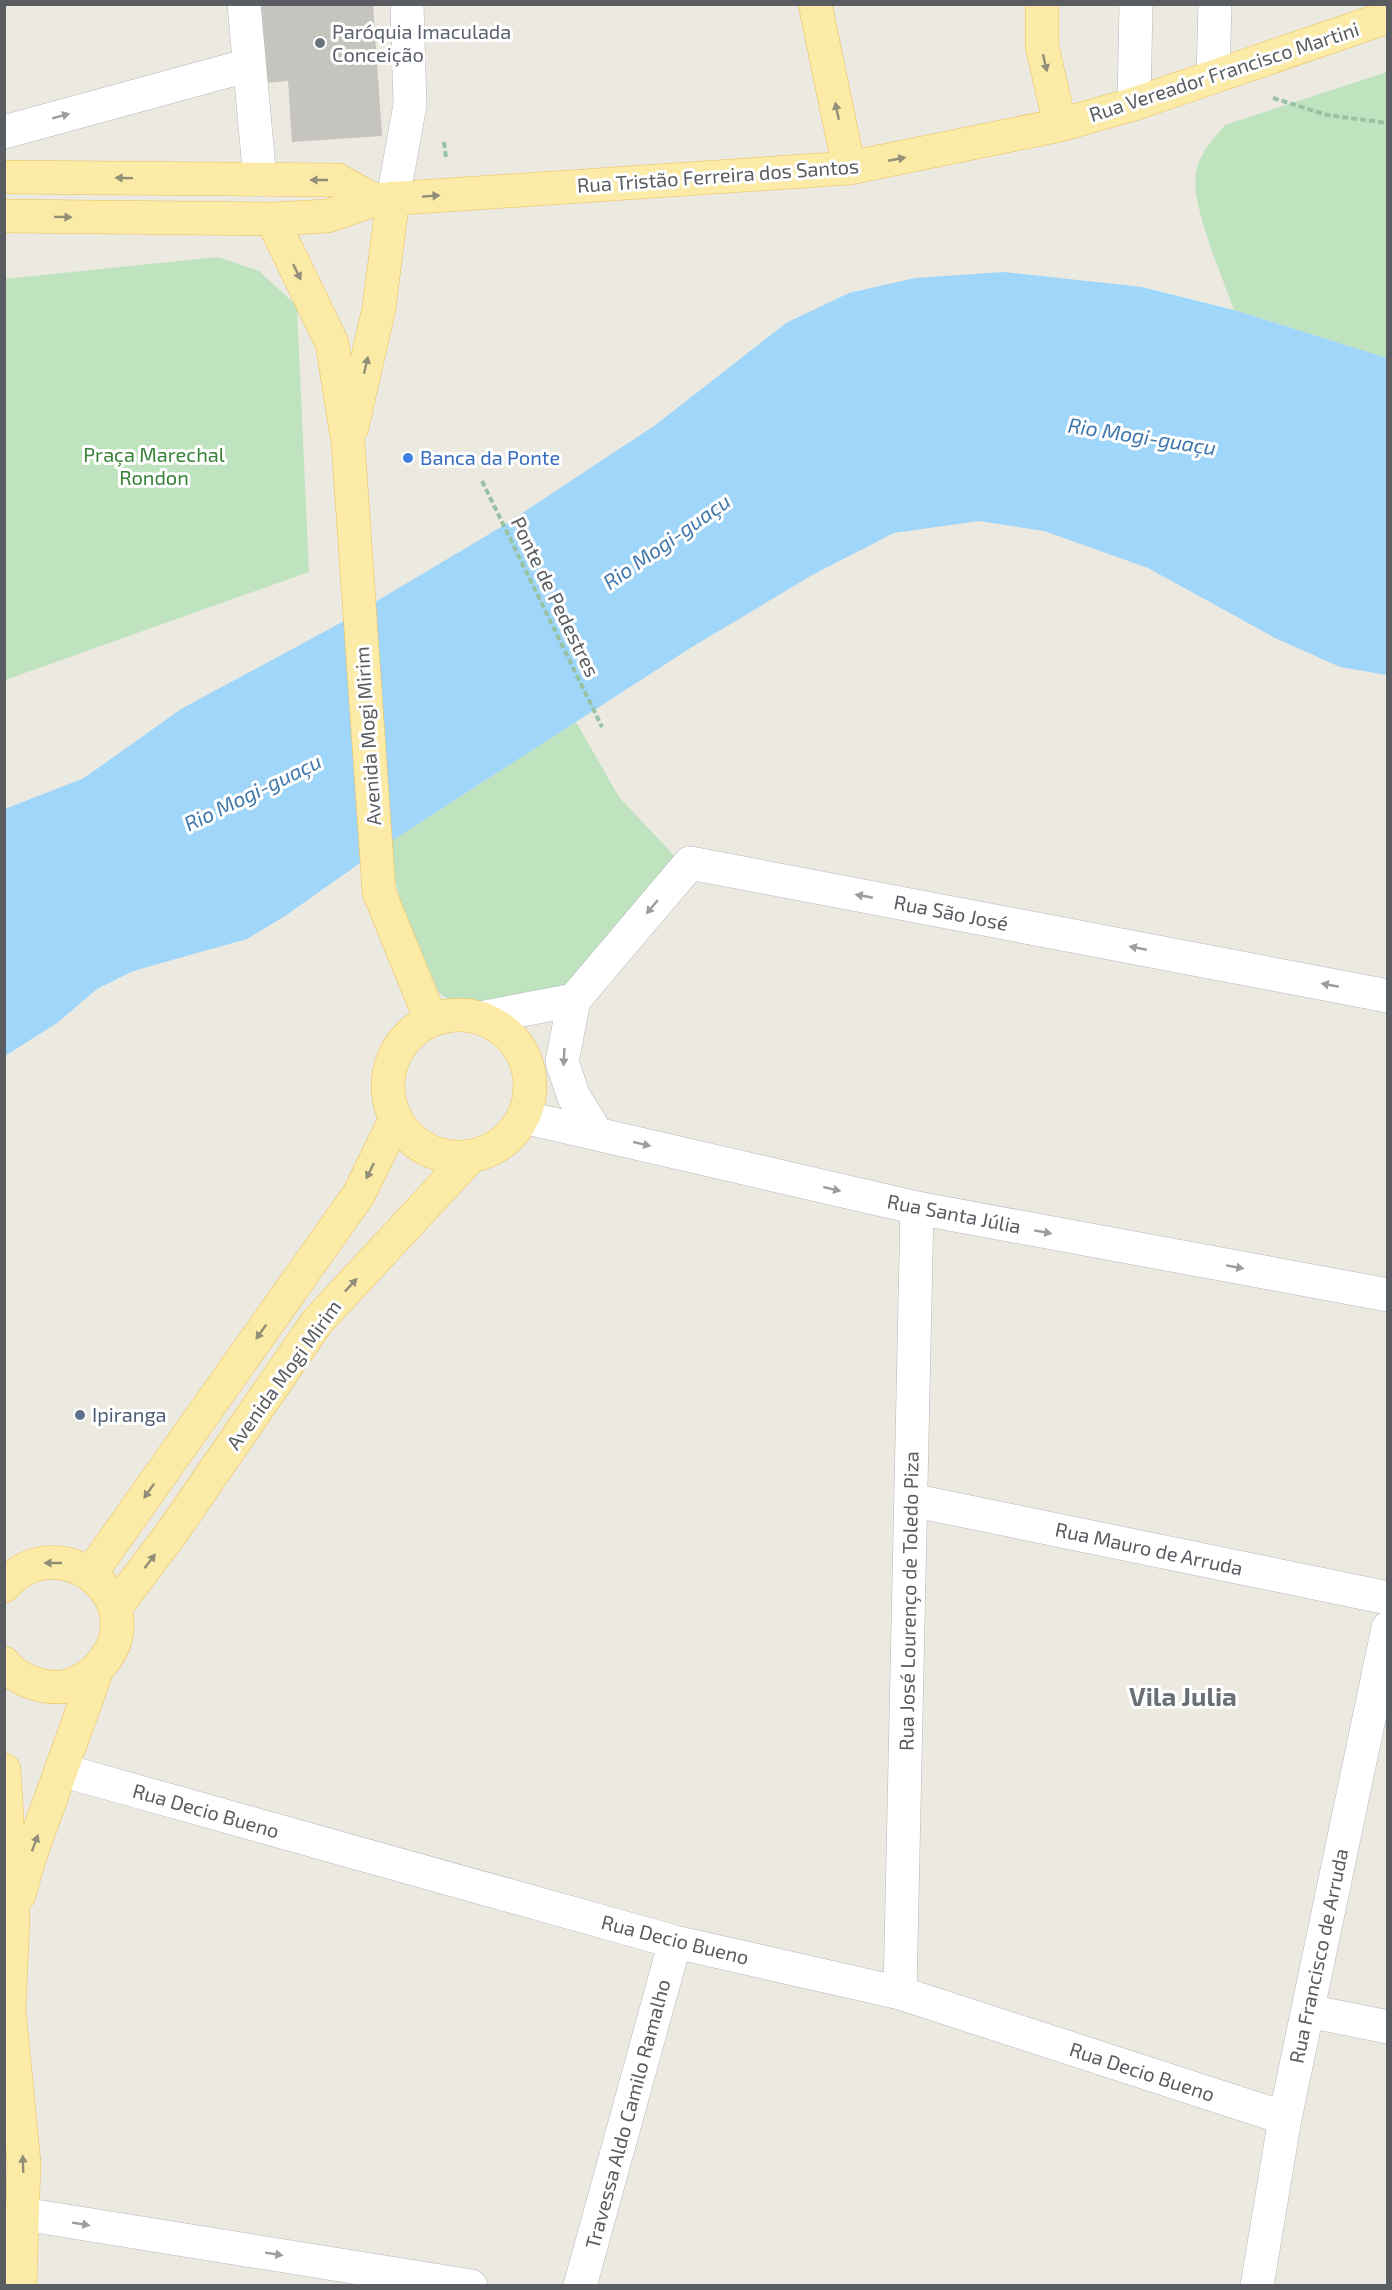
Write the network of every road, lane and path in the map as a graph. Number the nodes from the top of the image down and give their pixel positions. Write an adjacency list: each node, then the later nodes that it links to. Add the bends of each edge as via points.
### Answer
1 (244, 4): 8 (street)
2 (406, 4): 17 (street, via 410,105)
3 (814, 4): 14 (main road, one-way to 3)
4 (1042, 4): 12 (main road, one-way to 12, via 1042,46)
5 (1136, 4): 10 (street)
6 (1215, 4): 9 (street)
7 (1388, 18): 9 (main road, Rua Vereador Francisco Martini)
8 (249, 64): 13 (street, one-way to 8); 16 (street)
9 (1213, 77): 10 (main road, Rua Vereador Francisco Martini); 11 (path, via 1327,116)
10 (1134, 104): 12 (main road, Rua Vereador Francisco Martini)
11 (1388, 123)
12 (1060, 126): 14 (main road, Rua Tristão Ferreira dos Santos, one-way to 12)
13 (4, 132)
14 (849, 168): 17 (main road, Rua Tristão Ferreira dos Santos, one-way to 14)
15 (4, 177): 16 (main road, one-way to 15)
16 (260, 180): 17 (main road, one-way to 16, via 338,180)
17 (383, 199): 19 (main road, Rua Tristão Ferreira dos Santos, via 328,216); 20 (main road, Avenida Mogi Mirim, one-way to 17, via 380,308)
18 (4, 216): 19 (main road, Rua Tristão Ferreira dos Santos, one-way to 19)
19 (272, 219): 20 (main road, Avenida Mogi Mirim, one-way to 20, via 332,343)
20 (348, 443): 26 (main road, Avenida Mogi Mirim, via 380,892)
21 (482, 481): 22 (path, Ponte de Pedestres)
22 (602, 727)
23 (1388, 996): 24 (street, Rua São José, one-way to 24, via 690,863)
24 (574, 999): 25 (street); 29 (street, Rua São José, one-way to 29, via 562,1062 574,1097)
25 (480, 1018): 26 (main road, Avenida Mogi Mirim, via 455,1015); 27 (main road, Avenida Mogi Mirim, via 502,1028 519,1046 529,1069 530,1094)
26 (430, 1020): 28 (main road, Avenida Mogi Mirim, via 411,1033 397,1051 389,1073 388,1096)
27 (523, 1117): 29 (street, Rua Santa Júlia); 30 (main road, Avenida Mogi Mirim, via 510,1136 492,1149)
28 (396, 1118): 30 (main road, Avenida Mogi Mirim, via 409,1136 428,1149 449,1156); 34 (main road, one-way to 34, via 359,1194)
29 (597, 1134): 31 (street, Rua Santa Júlia, one-way to 31)
30 (471, 1156): 37 (main road, Avenida Mogi Mirim, one-way to 30, via 317,1322)
31 (917, 1209): 32 (street, Rua Santa Júlia, one-way to 32); 33 (street, Rua José Lourenço de Toledo Piza)
32 (1388, 1295)
33 (911, 1500): 36 (street, Rua Mauro de Arruda); 45 (street, Rua José Lourenço de Toledo Piza)
34 (91, 1574): 35 (main road, one-way to 35, via 72,1564 51,1562 30,1566); 37 (main road)
35 (7, 1580)
36 (1388, 1598)
37 (115, 1608): 40 (main road, via 115,1641)
38 (1388, 1628): 46 (street, Rua Francisco de Arruda)
39 (4, 1663): 40 (main road, via 26,1681 44,1687 82,1681)
40 (97, 1670): 42 (main road)
41 (4, 1770): 43 (main road)
42 (61, 1770): 43 (main road, one-way to 42, via 29,1859); 44 (street, Rua Decio Bueno)
43 (13, 1920): 47 (main road)
44 (675, 1942): 45 (street, Rua Decio Bueno); 53 (street, Travessa Aldo Camilo Ramalho)
45 (900, 1994): 49 (street, Rua Decio Bueno)
46 (1308, 2011): 48 (street); 49 (street, Rua Francisco de Arruda)
47 (7, 2015): 50 (main road, one-way to 47, via 24,2163)
48 (1388, 2028)
49 (1285, 2118): 54 (street, Rua Francisco de Arruda)
50 (14, 2222): 51 (main road); 52 (street, one-way to 52)
51 (20, 2286)
52 (471, 2286)
53 (580, 2286)
54 (1257, 2286)

